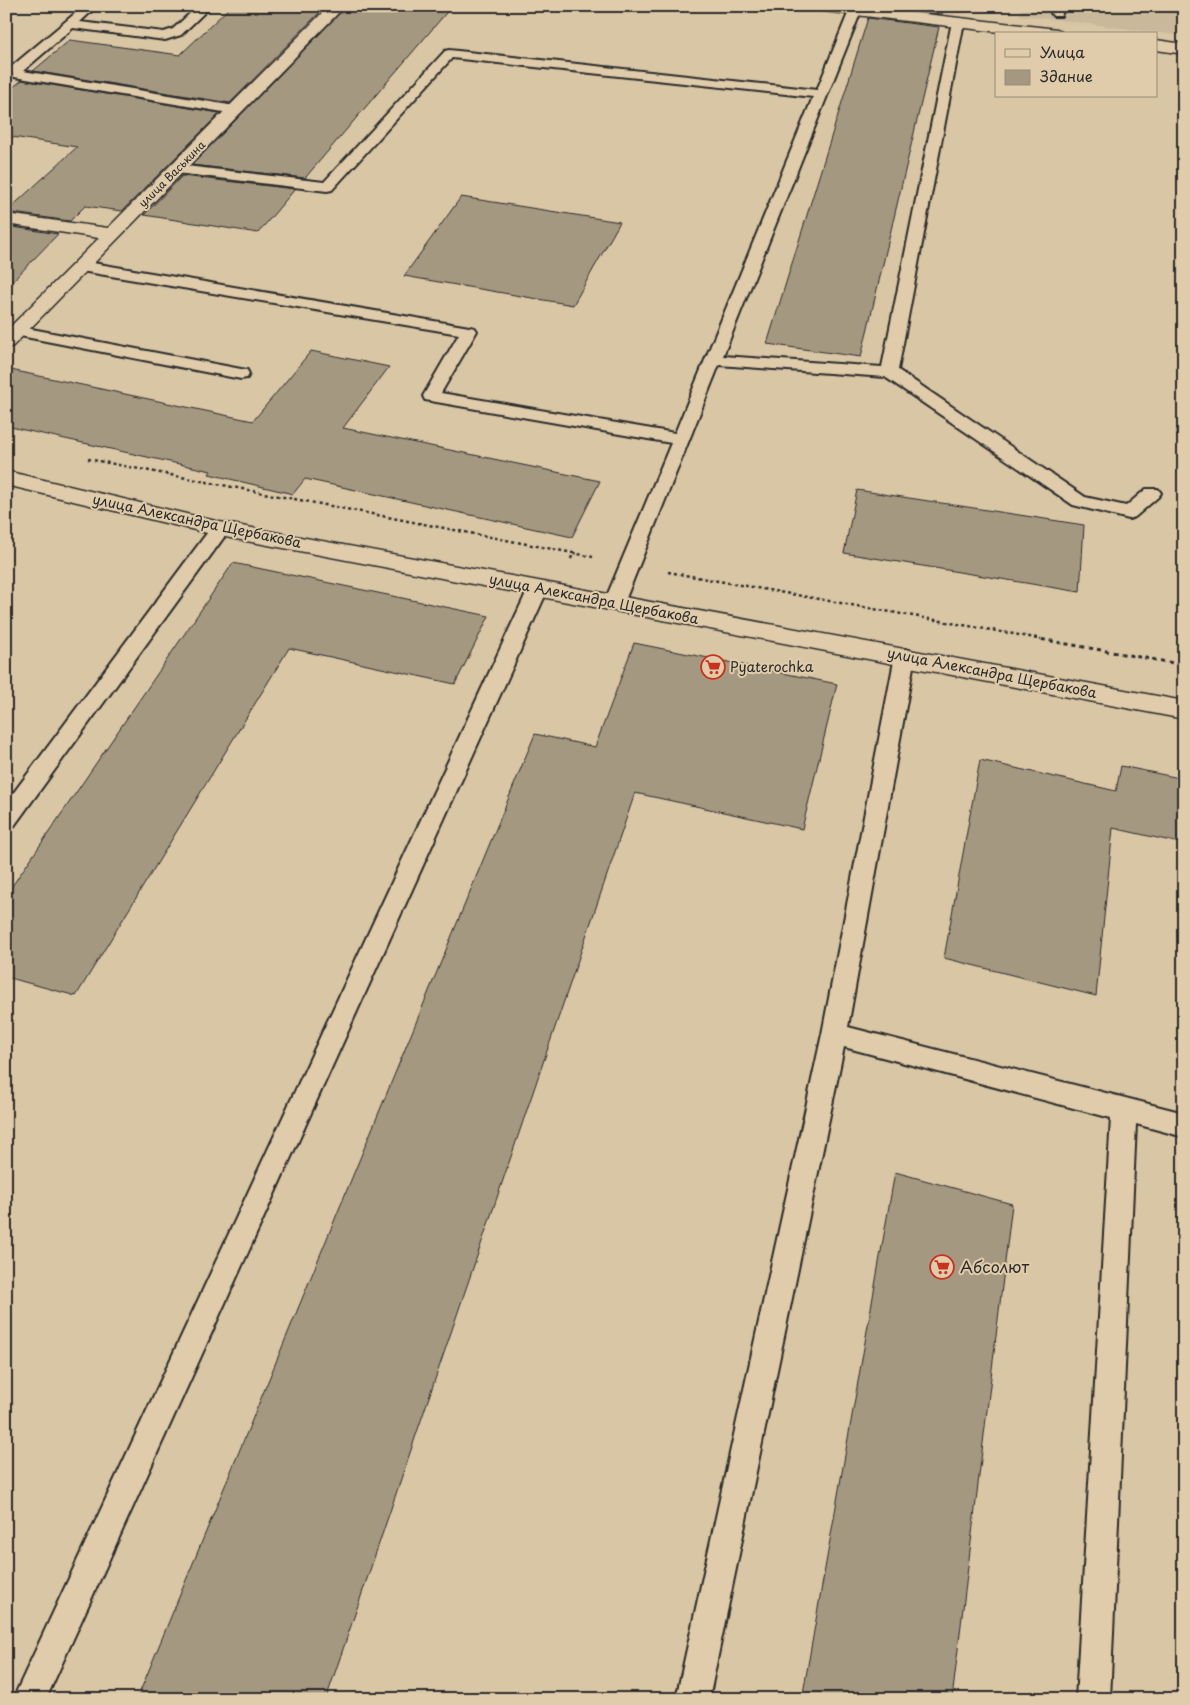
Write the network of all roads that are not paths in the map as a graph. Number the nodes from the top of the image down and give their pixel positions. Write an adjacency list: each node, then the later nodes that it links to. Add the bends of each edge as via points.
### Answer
1 (91, 6): 7 (lane)
2 (205, 6): 7 (lane, via 177,32 164,36)
3 (338, 6): 12 (street, улица Васькина)
4 (814, 6): 5 (street)
5 (855, 11): 6 (street); 11 (lane)
6 (958, 22): 8 (street); 19 (lane)
7 (70, 24): 12 (lane, via 20,66 16,70 19,74)
8 (1040, 32)
9 (1158, 45): 10 (street)
10 (1184, 49)
11 (821, 94): 13 (lane, via 450,54 327,187); 18 (lane)
12 (235, 110): 13 (street, улица Васькина)
13 (177, 169): 15 (street, улица Васькина)
14 (6, 219): 15 (street)
15 (112, 234): 16 (street, улица Васькина)
16 (81, 266): 17 (street, улица Васькина); 21 (lane, via 469,331 431,396)
17 (11, 336): 20 (lane)
18 (713, 360): 19 (lane); 21 (lane)
19 (889, 372): 23 (lane, via 1079,501 1129,513)
20 (241, 374)
21 (681, 439): 26 (lane)
22 (6, 478): 24 (street, улица Александра Щербакова)
23 (1152, 493)
24 (220, 529): 25 (street, улица Александра Щербакова); 29 (lane)
25 (538, 589): 26 (street, улица Александра Щербакова); 33 (lane)
26 (614, 604): 27 (street, улица Александра Щербакова)
27 (905, 656): 28 (street, улица Александра Щербакова); 30 (lane)
28 (1184, 710)
29 (10, 808)
30 (834, 1034): 31 (lane); 34 (lane)
31 (1124, 1110): 32 (lane); 35 (lane)
32 (1184, 1125)
33 (29, 1699)
34 (692, 1699)
35 (1093, 1699)

